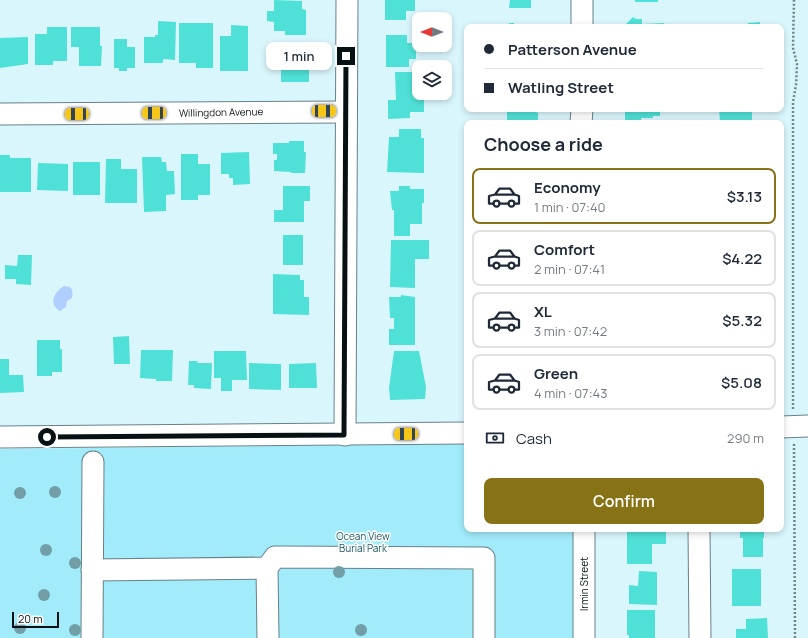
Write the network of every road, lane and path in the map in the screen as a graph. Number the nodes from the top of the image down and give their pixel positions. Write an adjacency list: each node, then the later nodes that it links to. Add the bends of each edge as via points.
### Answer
1 (347, 0): 5 (street)
2 (582, 0): 4 (street)
3 (794, 0): 7 (path, via 793,48 797,64 793,102)
4 (582, 24)
5 (346, 112): 6 (street, Willingdon Avenue); 9 (street)
6 (0, 114)
7 (794, 422)
8 (464, 434): 9 (street)
9 (344, 435): 10 (street)
10 (0, 437)
11 (794, 447): 22 (path)
12 (93, 462): 16 (street)
13 (584, 532): 20 (street, Irmin Street)
14 (699, 532): 21 (street)
15 (267, 568): 16 (street); 18 (street); 19 (street, via 275,557 484,558)
16 (92, 570): 17 (street)
17 (92, 638)
18 (268, 638)
19 (484, 638)
20 (584, 638)
21 (700, 638)
22 (795, 638)

